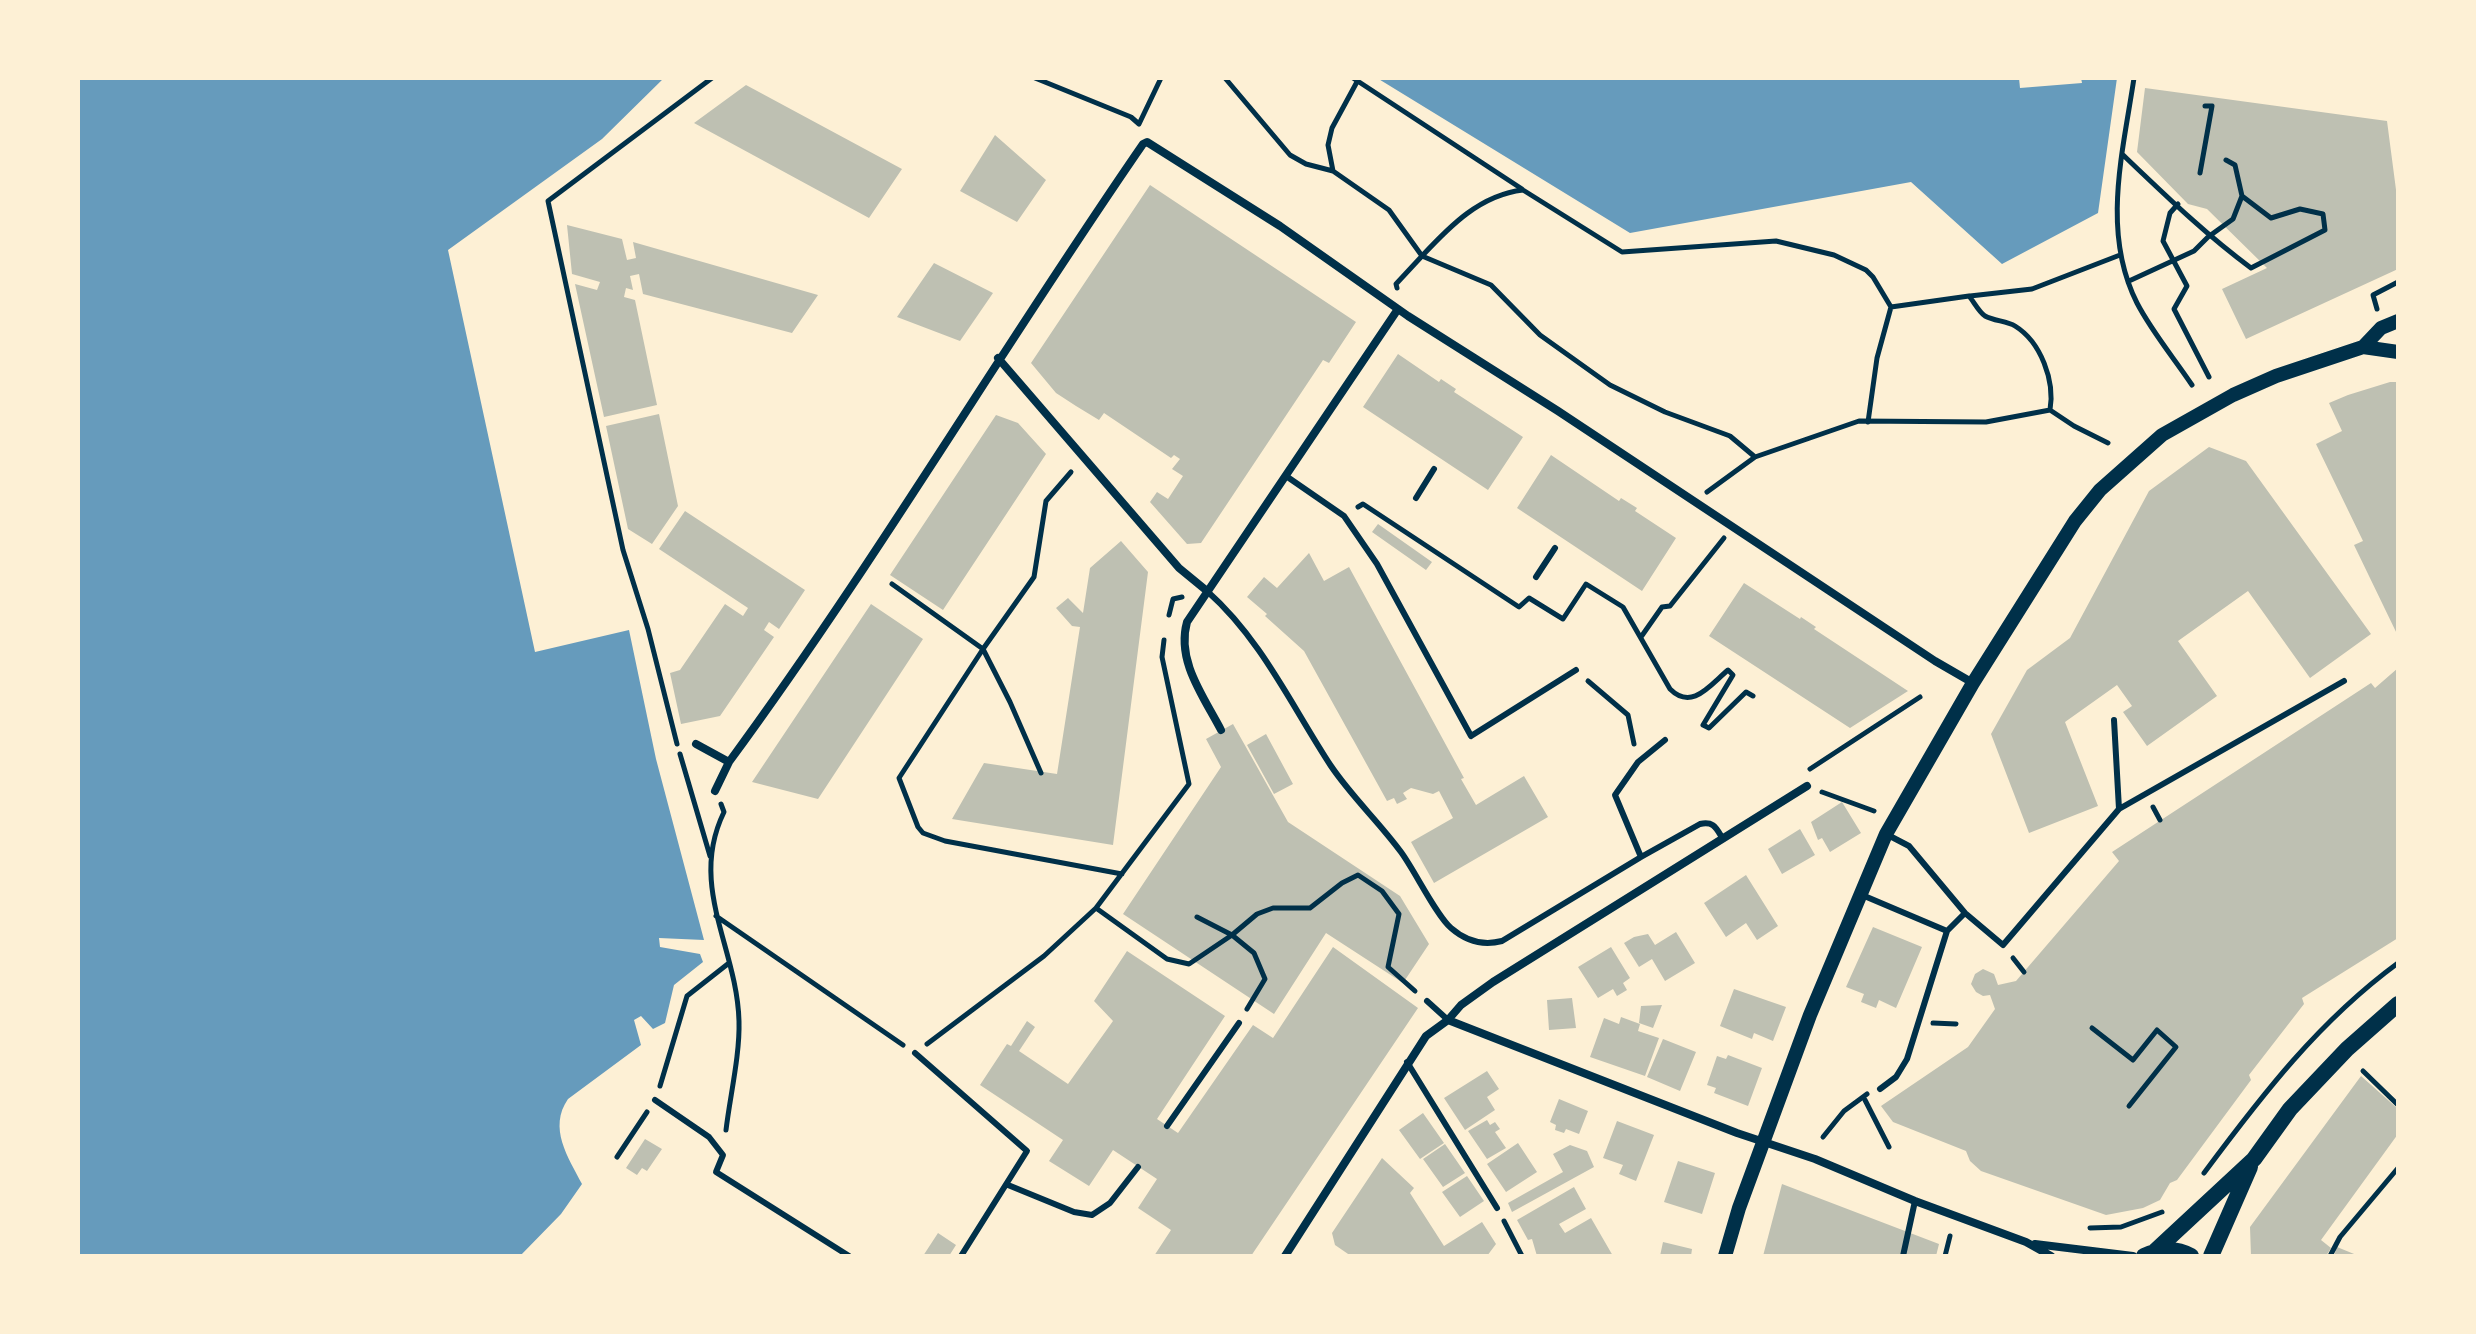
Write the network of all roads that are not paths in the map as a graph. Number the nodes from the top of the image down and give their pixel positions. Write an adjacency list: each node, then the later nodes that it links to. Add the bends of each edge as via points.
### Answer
1 (1398, 309): 5 (street, via 1151,143 1143,144); 7 (street); 14 (street)
2 (2398, 321): 3 (street, via 2381,328)
3 (2363, 347): 4 (street); 14 (street, via 2223,399 2127,463 2075,521)
4 (2398, 352)
5 (998, 358): 11 (street, via 1179,568); 19 (street, via 882,540)
6 (1434, 469): 8 (lane)
7 (1286, 476): 11 (street); 12 (lane, via 1344,516 1377,564 1471,736)
8 (1416, 498)
9 (1555, 548): 10 (lane)
10 (1536, 577)
11 (1207, 591): 16 (street, via 1187,622 1183,651); 25 (lane, via 1245,629 1332,768 1400,850 1449,927 1470,940 1502,941)
12 (1576, 670)
13 (2344, 681): 22 (lane)
14 (1973, 683): 23 (street)
15 (2114, 720): 22 (lane)
16 (1221, 730)
17 (1665, 740): 25 (lane, via 1638,762 1615,795)
18 (696, 744): 19 (street)
19 (729, 762): 21 (street)
20 (1807, 786): 24 (street)
21 (715, 791)
22 (2119, 809): 27 (lane, via 2003,945)
23 (1886, 834): 26 (street); 27 (lane, via 1909,846)
24 (1723, 839): 25 (lane, via 1709,822); 31 (street, via 1493,982)
25 (1641, 857)
26 (1859, 893): 28 (lane); 38 (street)
27 (1965, 913): 28 (lane)
28 (1947, 931): 35 (lane, via 1907,1059)
29 (1427, 1001): 31 (lane)
30 (2398, 1004): 39 (main road, via 2290,1109)
31 (1448, 1020): 34 (street, via 1426,1036); 38 (street)
32 (1239, 1023): 37 (lane)
33 (915, 1053): 41 (lane, via 1027,1151)
34 (1407, 1062): 43 (lane); 48 (street)
35 (1880, 1089)
36 (655, 1100): 46 (lane, via 709,1137 723,1155 716,1172)
37 (1167, 1126)
38 (1764, 1141): 42 (street); 49 (street)
39 (2254, 1159): 45 (main road); 54 (main road)
40 (1138, 1167): 41 (lane, via 1110,1203 1092,1215)
41 (1008, 1185): 47 (lane)
42 (1915, 1201): 44 (street); 50 (lane)
43 (1497, 1208)
44 (2026, 1242): 51 (street); 52 (street)
45 (2150, 1253): 53 (main road, via 2170,1249)
46 (849, 1256)
47 (961, 1256)
48 (1285, 1256)
49 (1725, 1256)
50 (1903, 1256)
51 (2051, 1256)
52 (2133, 1256)
53 (2191, 1256)
54 (2211, 1256)

